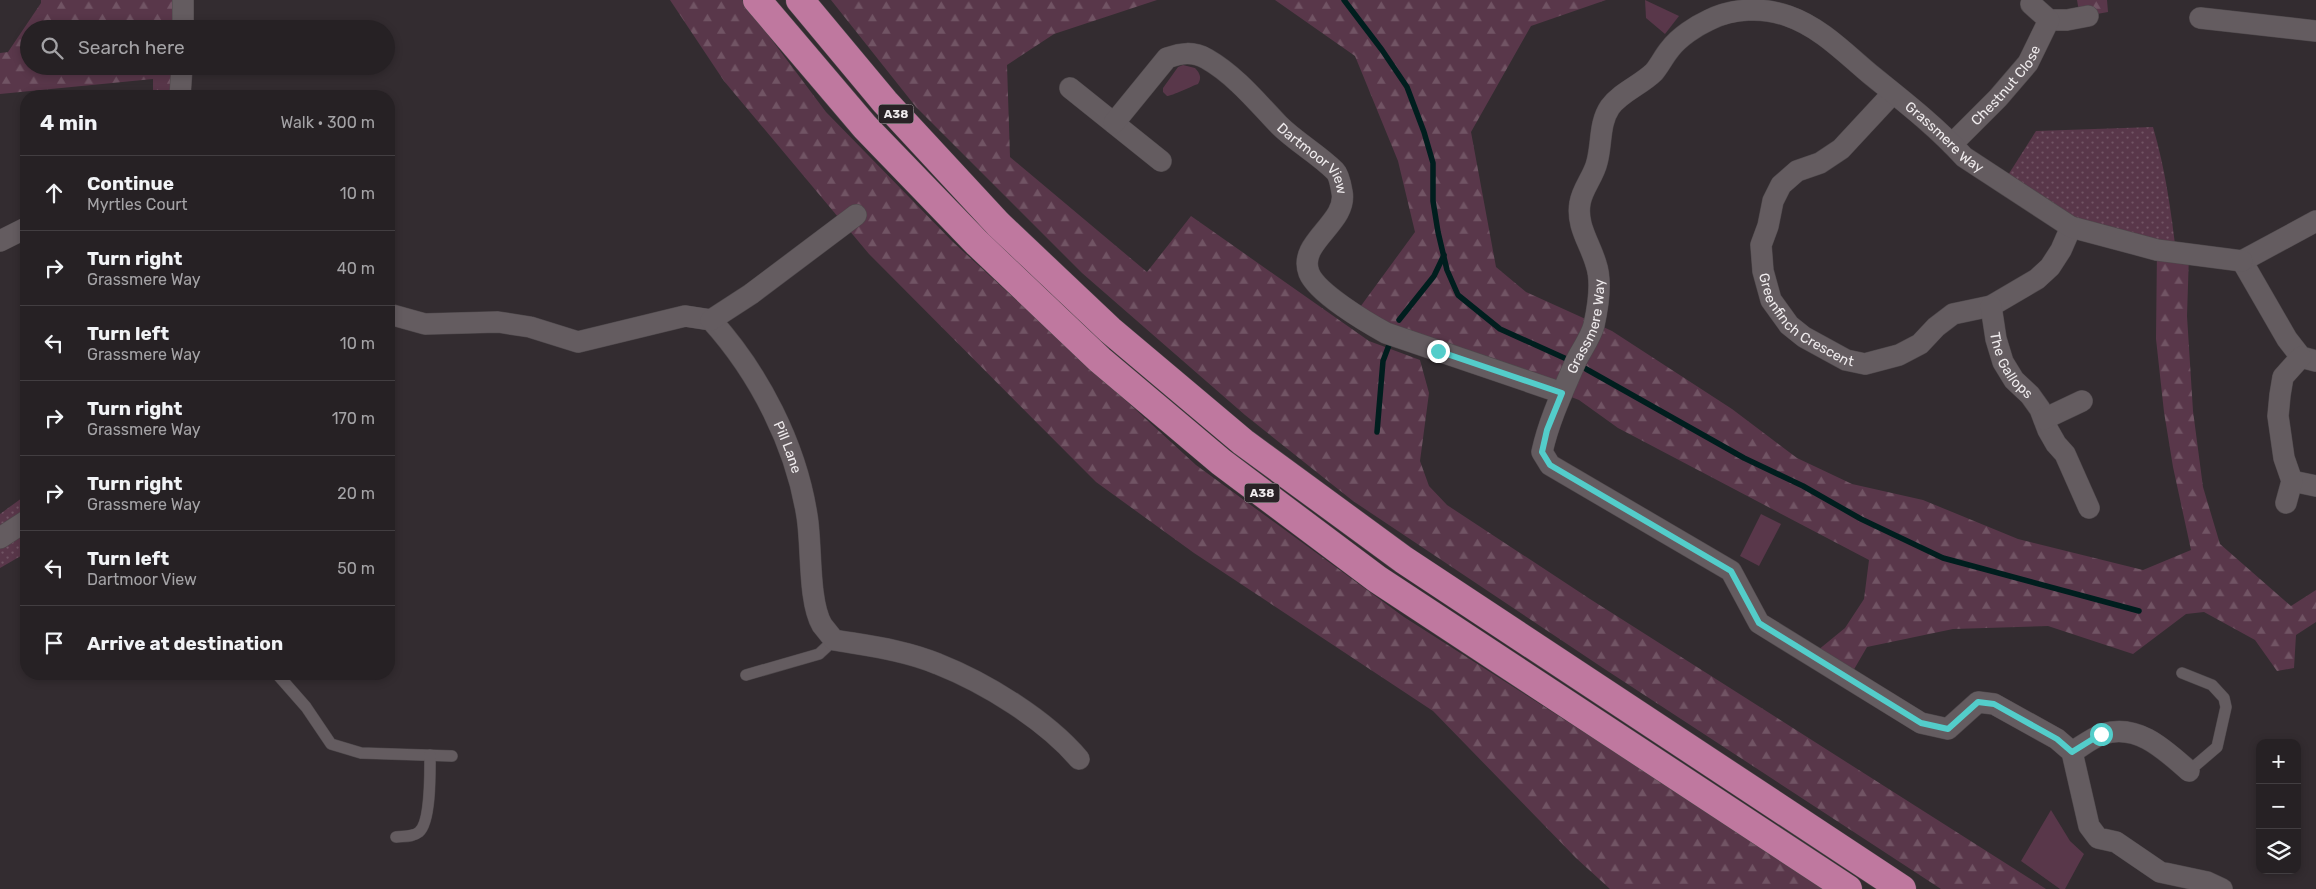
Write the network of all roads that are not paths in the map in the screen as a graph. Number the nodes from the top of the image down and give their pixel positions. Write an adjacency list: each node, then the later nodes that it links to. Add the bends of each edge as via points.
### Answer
1 (183, 0): 7 (street)
2 (757, 0): 46 (highway, A38, via 865,127 977,243 1100,360 1221,462 1385,584)
3 (800, 0): 47 (highway, A38, via 885,102 998,224 1110,330 1243,442 1404,560)
4 (2031, 4): 8 (street)
5 (2088, 16): 8 (street)
6 (2200, 18): 9 (street)
7 (183, 20)
8 (2049, 20): 15 (street, Chestnut Close, via 2028,63)
9 (2316, 32)
10 (181, 75): 12 (street)
11 (1070, 88): 14 (street)
12 (180, 90)
13 (1893, 93): 15 (street, Grassmere Way); 23 (street, Greenfinch Crescent, via 1841,149 1820,164 1797,171 1781,185 1773,201 1761,245 1763,271 1771,300 1788,325 1804,337 1846,360 1865,364 1899,355 1920,344 1953,314); 27 (street, Grassmere Way, via 1812,26 1787,15 1749,10 1727,13 1709,20 1671,47 1658,68 1644,82 1624,93 1610,107 1604,120 1598,162 1580,201 1579,217 1597,265 1594,326)
14 (1114, 123): 16 (street); 27 (street, Dartmoor View, via 1167,58 1191,53 1206,59 1246,90 1280,126 1336,173 1343,195 1338,213 1307,257 1308,272 1316,285 1386,333)
15 (1952, 144): 19 (street, Grassmere Way, via 1964,157)
16 (1161, 161)
17 (856, 215): 25 (street)
18 (2316, 221): 22 (street)
19 (2071, 226): 22 (street, Grassmere Way, via 2157,250); 23 (street, Greenfinch Crescent, via 2050,267 2037,279)
20 (20, 231): 21 (street)
21 (0, 241)
22 (2242, 262): 26 (street, via 2287,339)
23 (1991, 306): 29 (street, The Gallops, via 1996,339 2004,362)
24 (395, 316): 25 (street, via 426,324 498,322 530,327 578,342 685,316)
25 (711, 320): 36 (street, Pill Lane, via 751,372 772,410 801,484 808,517 815,599 822,624)
26 (2309, 359): 30 (street, via 2283,377 2279,402 2284,458)
27 (1566, 384): 40 (street, Grassmere Way, via 1547,430 1542,452 1550,465 1731,571 1759,623 1921,723 1948,729 1978,702 1994,704 2057,739)
28 (2082, 402): 29 (street)
29 (2044, 419): 33 (street, The Gallops, via 2056,444 2065,454)
30 (2292, 482): 31 (street); 32 (street)
31 (2316, 486)
32 (2286, 503)
33 (2089, 508)
34 (20, 525): 35 (street)
35 (0, 538)
36 (834, 640): 38 (lane, via 819,654); 43 (street, via 883,648 938,663 986,688 1049,728)
37 (2182, 673): 44 (lane, via 2212,685 2224,698 2226,707 2217,747)
38 (746, 675)
39 (282, 680): 41 (lane, via 306,707 331,744 361,753)
40 (2072, 752): 44 (street, via 2101,734 2119,730 2160,745); 48 (street, via 2089,826 2098,838 2116,842 2160,872 2206,882)
41 (430, 755): 42 (lane); 45 (lane, via 423,826 413,835)
42 (452, 756)
43 (1079, 759)
44 (2189, 771)
45 (396, 837)
46 (1848, 889)
47 (1902, 889)
48 (2222, 889)

